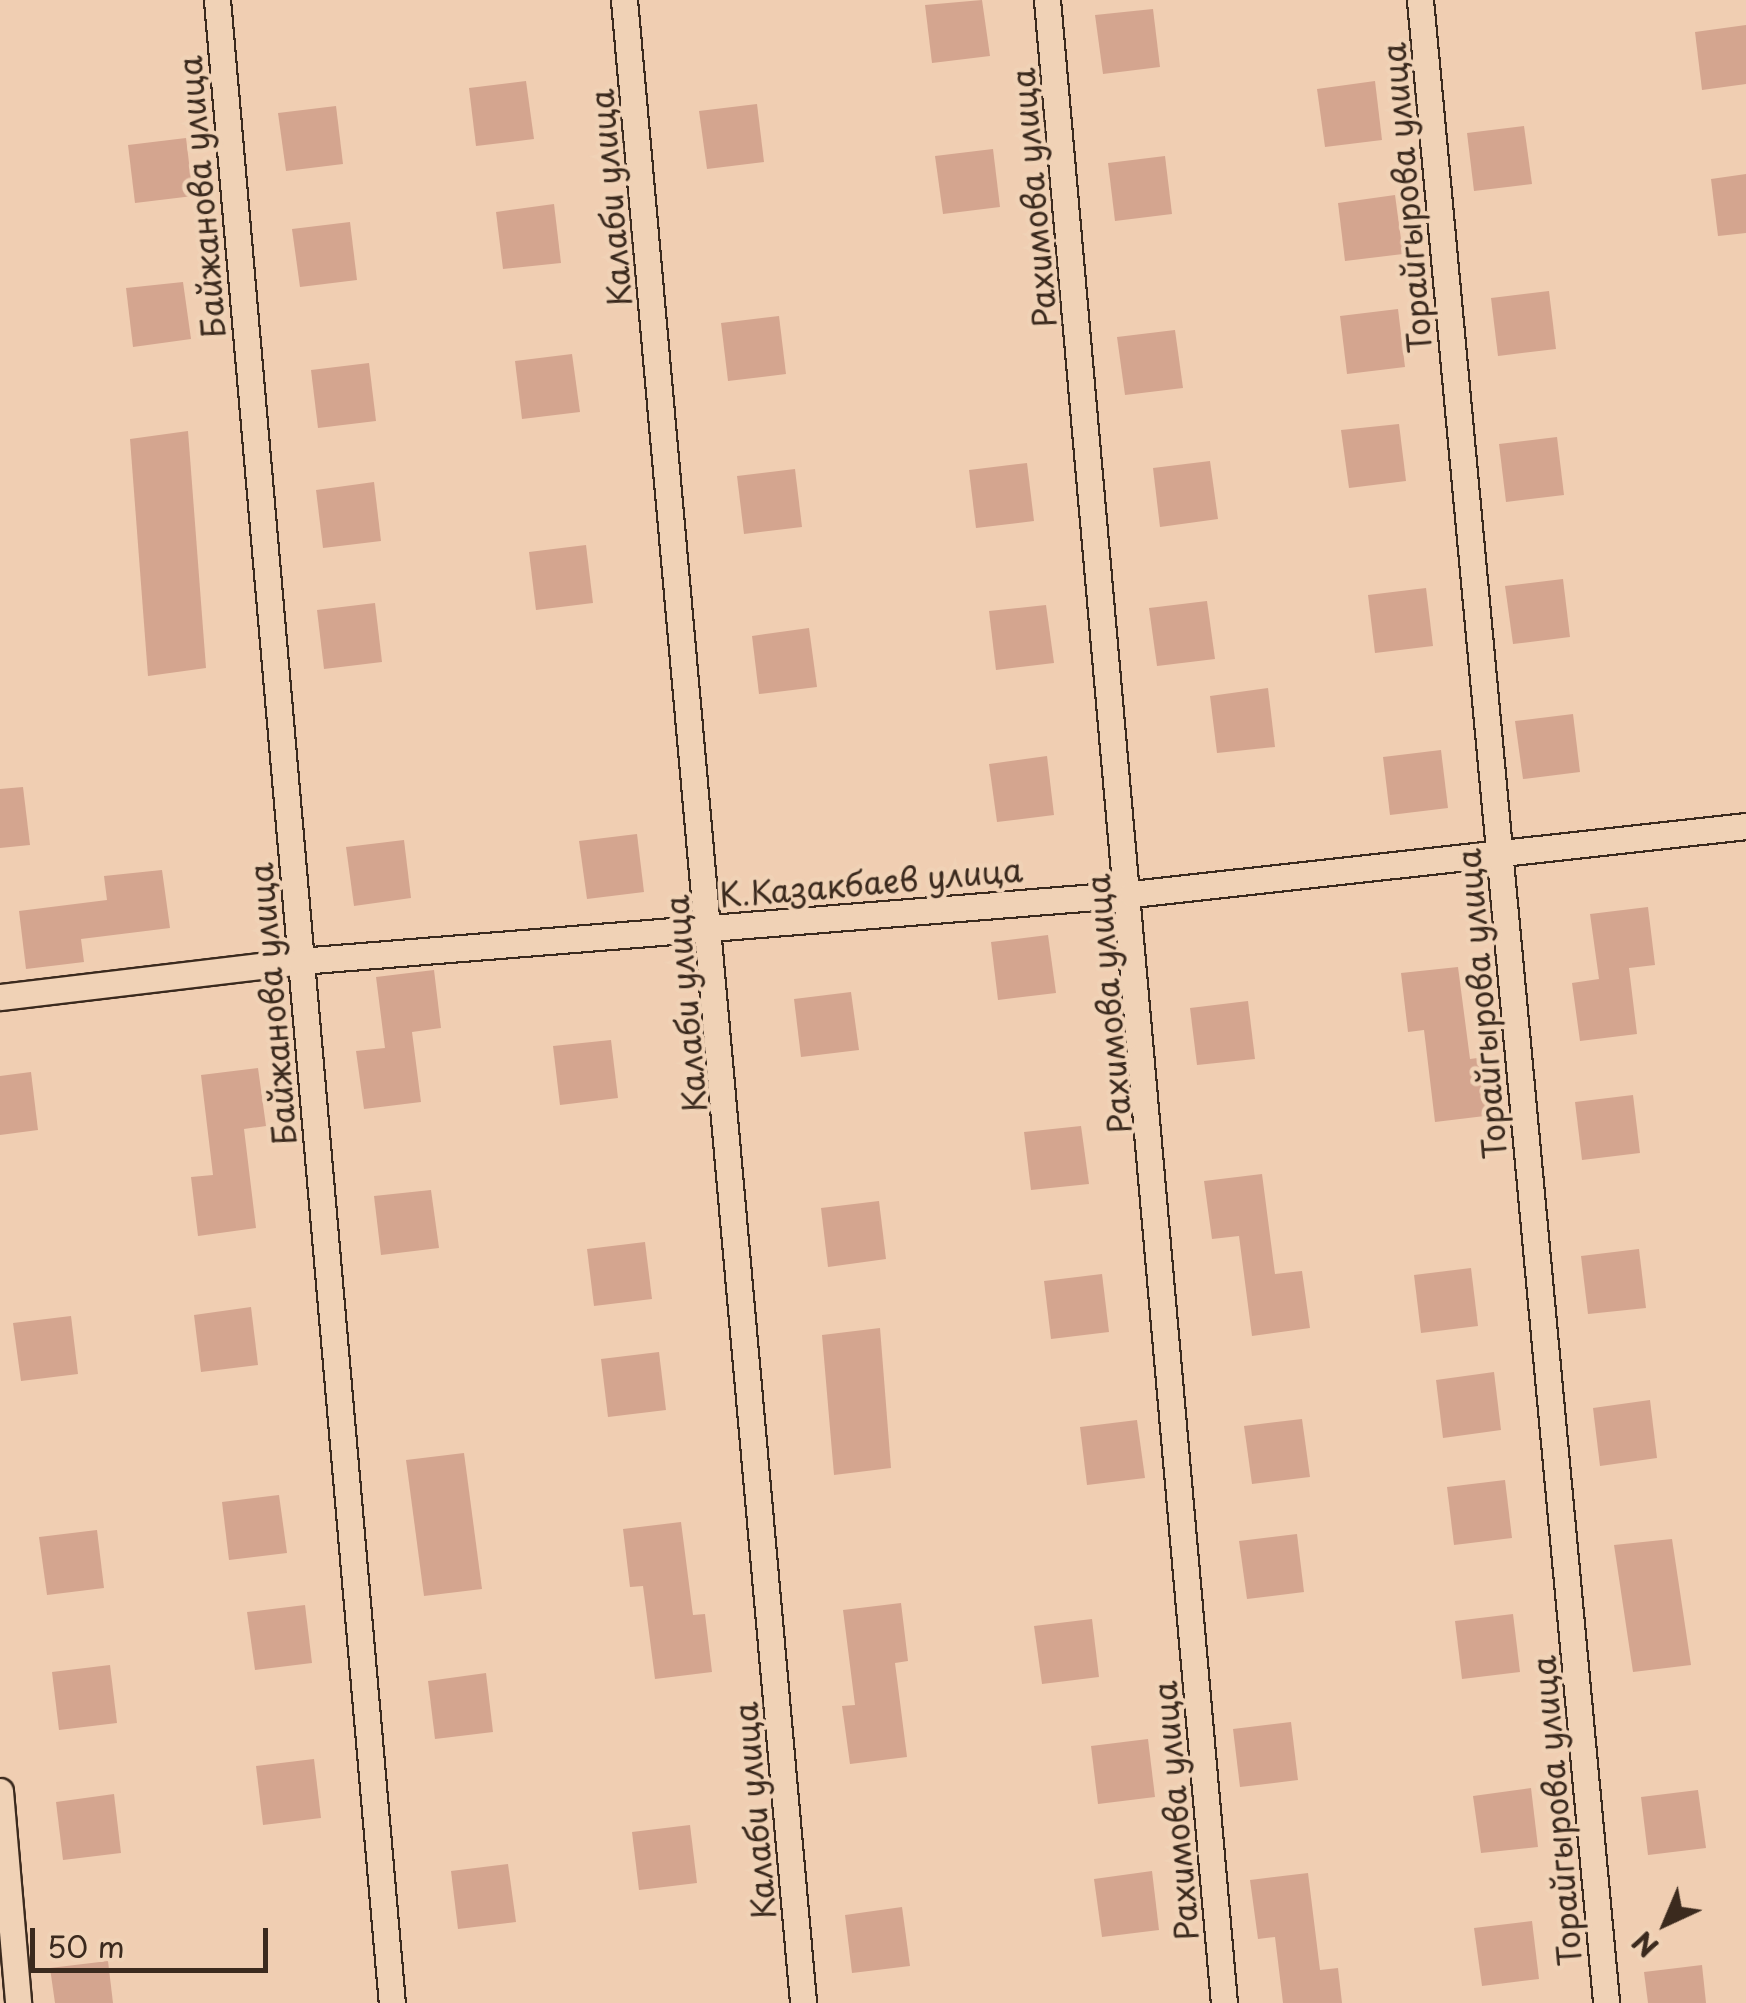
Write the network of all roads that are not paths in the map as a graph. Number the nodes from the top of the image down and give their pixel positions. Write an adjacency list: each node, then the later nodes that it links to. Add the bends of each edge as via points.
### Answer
1 (217, 0): 9 (street, Байжанова улица)
2 (624, 0): 8 (street, Калаби улица)
3 (1047, 0): 7 (street, Рахимова улица)
4 (1420, 0): 6 (street, Торайгырова улица)
5 (1746, 826): 6 (street, К.Казакбаев улица)
6 (1500, 850): 7 (street, К.Казакбаев улица); 16 (street, Торайгырова улица)
7 (1132, 894): 8 (street, К.Казакбаев улица); 15 (street, Рахимова улица)
8 (711, 928): 9 (street, К.Казакбаев улица); 14 (street, Калаби улица)
9 (300, 961): 10 (street, К.Казакбаев улица); 13 (street, Байжанова улица)
10 (0, 996)
11 (0, 1791): 12 (street)
12 (18, 2003)
13 (392, 2003)
14 (803, 2003)
15 (1224, 2003)
16 (1606, 2003)

